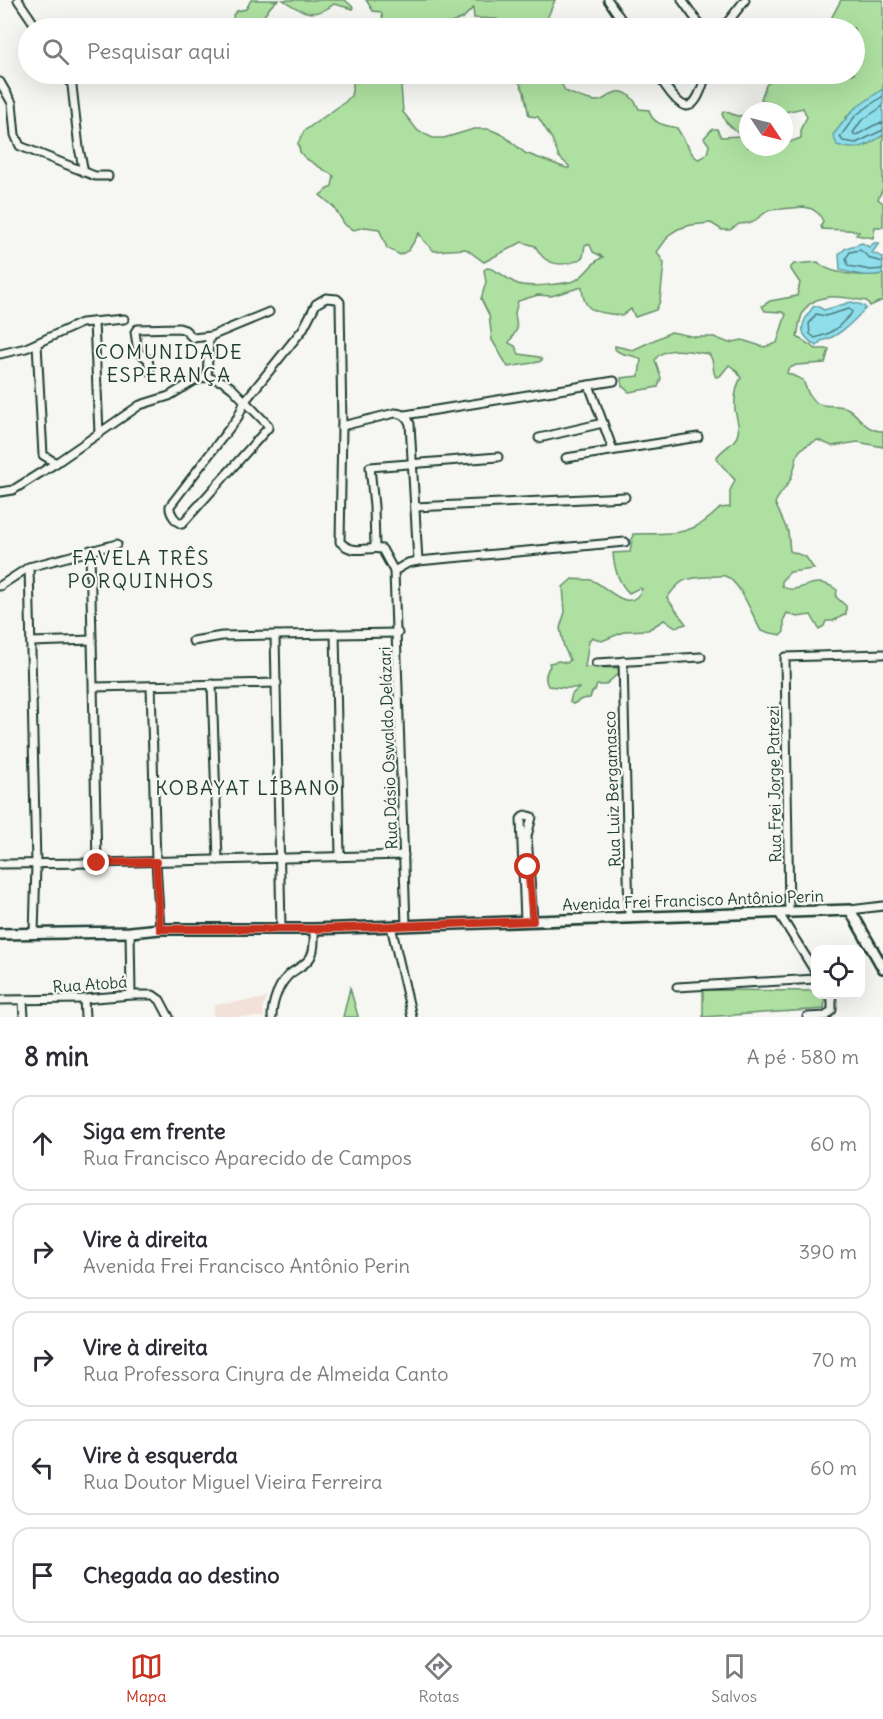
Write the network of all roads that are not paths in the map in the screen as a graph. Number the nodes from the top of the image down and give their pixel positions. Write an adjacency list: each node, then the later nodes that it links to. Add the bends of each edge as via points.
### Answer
1 (18, 0): 5 (street)
2 (608, 0): 6 (street)
3 (682, 0): 7 (street)
4 (745, 0): 8 (street)
5 (30, 18)
6 (620, 18)
7 (695, 18)
8 (731, 18)
9 (0, 82): 13 (street, via 12,102 20,146)
10 (71, 84): 13 (street)
11 (664, 84): 12 (street, via 683,105 698,99)
12 (703, 84)
13 (84, 172): 14 (street)
14 (108, 176)
15 (269, 312): 18 (street)
16 (124, 319): 17 (street)
17 (94, 322): 19 (street, via 81,323); 29 (street)
18 (212, 336): 21 (street, via 193,338 179,328 137,328 138,352 148,359); 22 (street)
19 (37, 344): 20 (street); 35 (street, via 43,455)
20 (0, 354)
21 (150, 371)
22 (207, 377): 25 (street, via 225,382); 29 (street, via 170,396 140,405)
23 (614, 381): 24 (street)
24 (589, 385): 26 (street); 27 (street)
25 (245, 401): 25 (street, via 268,425 268,430 180,524 170,507 238,417); 28 (street, via 303,329 316,304 333,297 340,302)
26 (405, 415): 28 (street, via 395,413); 36 (street, via 410,424)
27 (603, 423): 31 (street); 32 (street)
28 (342, 426): 42 (street, via 340,542 346,548 360,551)
29 (99, 433): 35 (street)
30 (698, 437): 32 (street)
31 (539, 438)
32 (613, 450): 34 (street)
33 (498, 457): 36 (street)
34 (566, 458)
35 (56, 463): 37 (street, via 13,490)
36 (412, 464): 39 (street); 42 (street, via 370,467)
37 (0, 492)
38 (625, 497): 39 (street)
39 (415, 507): 44 (street)
40 (625, 542): 44 (street)
41 (117, 544): 43 (street)
42 (375, 548): 46 (street, via 382,549)
43 (90, 550): 45 (street); 51 (street)
44 (418, 561): 46 (street)
45 (29, 567): 47 (street); 53 (street)
46 (394, 571): 49 (street, Rua Dásio Oswaldo Delázari)
47 (0, 586)
48 (335, 633): 49 (street); 50 (street); 63 (street)
49 (398, 633): 62 (street, Rua Dásio Oswaldo Delázari)
50 (275, 635): 52 (street); 58 (street)
51 (92, 640): 53 (street); 61 (street)
52 (193, 641)
53 (31, 642): 69 (street)
54 (883, 654): 72 (street, Rua Frei Jorge Patrezi, via 785,657)
55 (701, 657): 56 (street)
56 (623, 661): 57 (street); 74 (street, Rua Luiz Bergamasco)
57 (596, 663)
58 (277, 682): 59 (street); 64 (street)
59 (212, 684): 60 (street); 65 (street)
60 (151, 686): 61 (street); 66 (street)
61 (94, 687): 67 (street)
62 (404, 855): 63 (street); 76 (street, Rua Dásio Oswaldo Delázari)
63 (340, 856): 64 (street)
64 (279, 858): 65 (street); 78 (street)
65 (218, 860): 66 (street)
66 (156, 862): 67 (street); 79 (street)
67 (97, 863): 69 (street)
68 (0, 864): 69 (street)
69 (36, 864): 83 (street)
70 (883, 906): 71 (street, Avenida Frei Francisco Antônio Perin)
71 (849, 910): 72 (street, Avenida Frei Francisco Antônio Perin); 85 (street)
72 (789, 911): 73 (street, Avenida Frei Francisco Antônio Perin)
73 (778, 912): 74 (street, Avenida Frei Francisco Antônio Perin); 84 (street)
74 (629, 917): 75 (street, Avenida Frei Francisco Antônio Perin)
75 (529, 921): 75 (street, via 527,836 533,821 525,815 521,819 521,842); 76 (street, Avenida Frei Francisco Antônio Perin)
76 (406, 925): 77 (street, Avenida Frei Francisco Antônio Perin)
77 (391, 926): 80 (street, Avenida Frei Francisco Antônio Perin); 97 (street)
78 (281, 928): 79 (street, Avenida Frei Francisco Antônio Perin); 80 (street, Avenida Frei Francisco Antônio Perin)
79 (160, 929): 81 (street, Avenida Frei Francisco Antônio Perin)
80 (314, 929): 96 (street, via 313,953 283,982)
81 (130, 932): 83 (street, Avenida Frei Francisco Antônio Perin); 88 (street)
82 (0, 934): 83 (street, Avenida Frei Francisco Antônio Perin)
83 (34, 934)
84 (811, 965)
85 (883, 968)
86 (811, 979): 87 (street)
87 (677, 987)
88 (131, 994): 89 (street, Rua Atobá); 95 (street, Rua Atobá, via 157,997)
89 (84, 999): 92 (street, Rua Atobá); 94 (street)
90 (832, 999): 98 (street, via 832,1010 826,1016)
91 (0, 1000): 92 (street, Rua Atobá)
92 (23, 1001): 93 (street)
93 (24, 1017)
94 (85, 1017)
95 (169, 1017)
96 (272, 1017)
97 (412, 1017)
98 (807, 1017)

